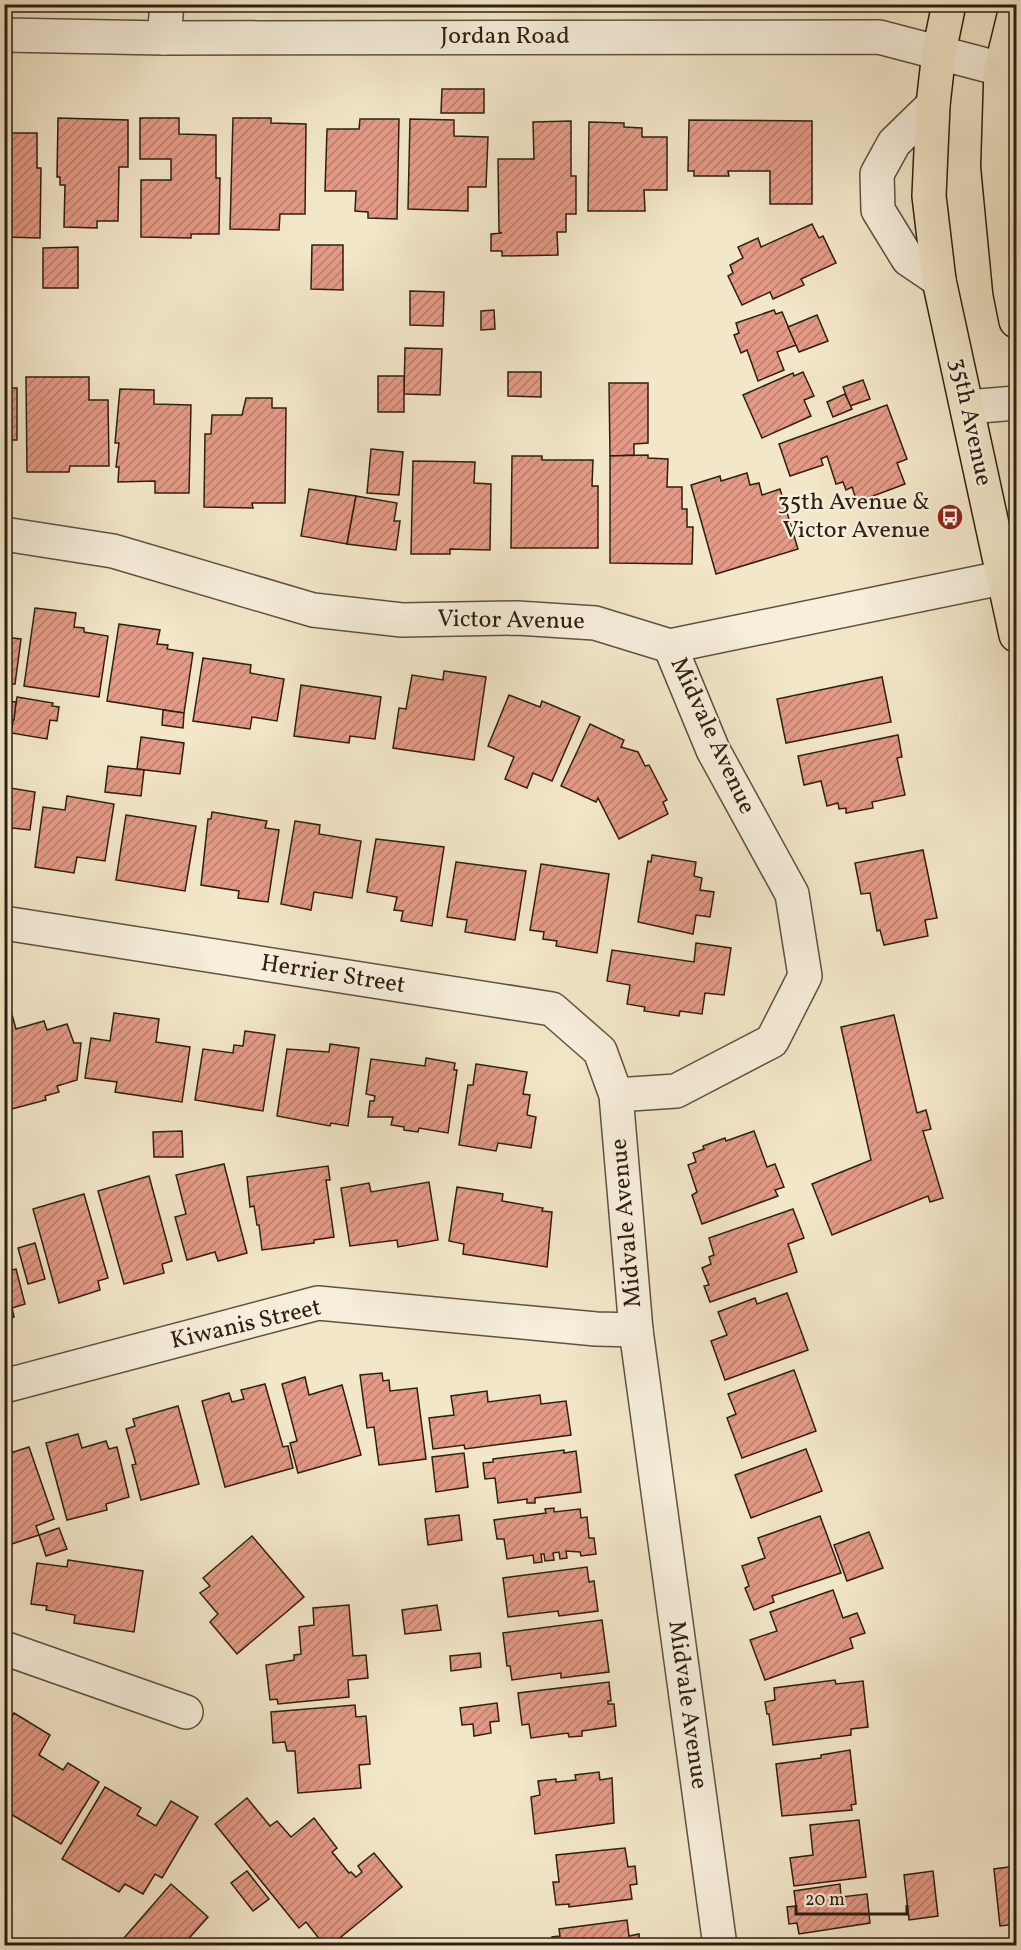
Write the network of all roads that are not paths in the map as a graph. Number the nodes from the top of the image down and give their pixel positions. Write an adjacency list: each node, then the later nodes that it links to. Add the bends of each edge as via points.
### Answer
1 (167, 4): 5 (street)
2 (950, 4): 6 (main road, 35th Avenue)
3 (1017, 8): 7 (main road)
4 (4, 35): 5 (street, Jordan Road)
5 (164, 38): 6 (street, Jordan Road, via 879,37)
6 (939, 52): 7 (street, Jordan Road); 8 (main road, 35th Avenue)
7 (1001, 69): 10 (main road, via 998,166 1010,291)
8 (933, 105): 9 (main road, 35th Avenue, via 929,196); 9 (street, via 894,143 877,174 878,210 908,259)
9 (939, 280): 12 (main road, 35th Avenue)
10 (1017, 321)
11 (1017, 403): 12 (street)
12 (967, 407): 14 (main road, 35th Avenue)
13 (4, 534): 16 (street, Victor Avenue, via 112,551 313,610 402,620 517,618 595,623)
14 (1010, 576): 15 (main road, 35th Avenue); 16 (street, Victor Avenue)
15 (1017, 635)
16 (670, 646): 18 (street, Midvale Avenue, via 713,750 792,894 805,976 772,1041 676,1091)
17 (4, 923): 18 (street, Herrier Street, via 552,1009 600,1051)
18 (616, 1095): 19 (street, Midvale Avenue)
19 (636, 1330): 20 (street, Kiwanis Street, via 318,1303); 23 (street, Midvale Avenue)
20 (4, 1386)
21 (4, 1648): 22 (street)
22 (186, 1712)
23 (720, 1946)

